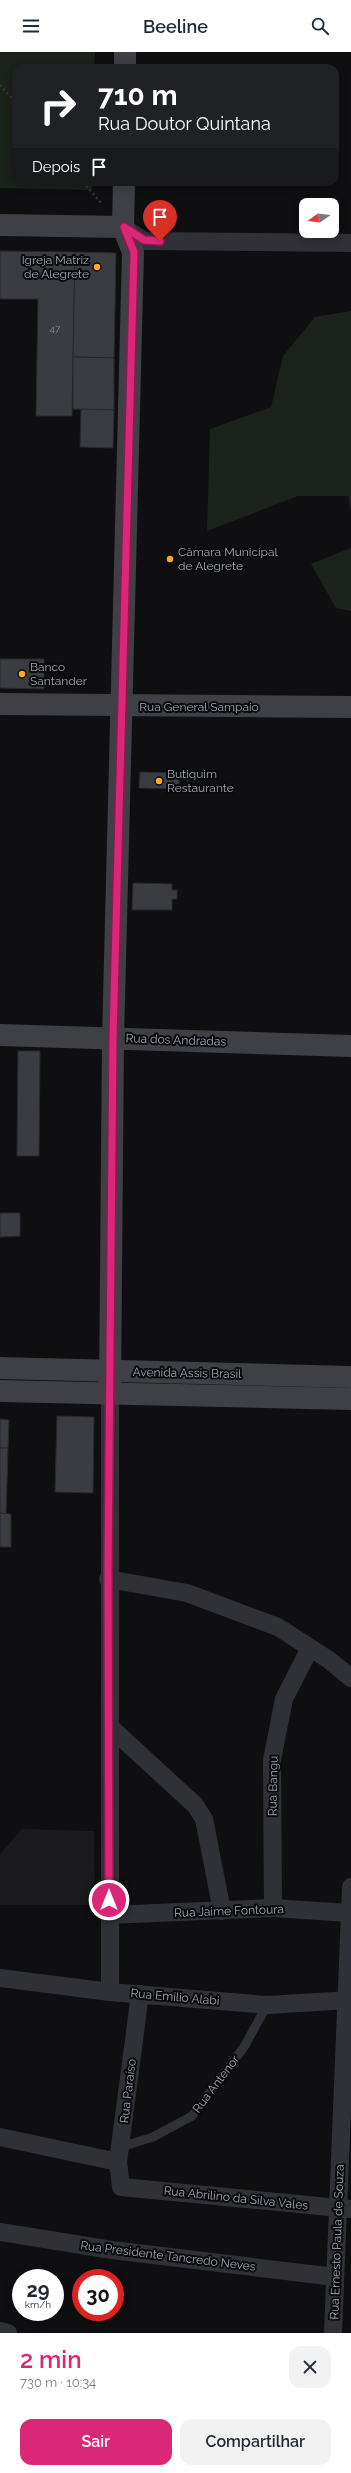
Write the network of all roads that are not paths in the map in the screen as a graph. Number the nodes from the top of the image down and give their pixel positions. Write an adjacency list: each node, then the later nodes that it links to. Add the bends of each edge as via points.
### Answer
1 (125, 52): 2 (street)
2 (125, 64)
3 (124, 186): 5 (street)
4 (0, 225): 5 (street)
5 (124, 227): 6 (street, via 144,240); 8 (street, via 134,252)
6 (351, 243)
7 (0, 704): 8 (street, Rua General Sampaio)
8 (122, 706): 9 (street, Rua General Sampaio); 11 (street)
9 (351, 707)
10 (0, 1035): 11 (street, Rua dos Andradas)
11 (113, 1038): 12 (street, Rua dos Andradas); 14 (street)
12 (351, 1046)
13 (1, 1368): 14 (street, Avenida Assis Brasil); 16 (street)
14 (110, 1371): 15 (street, Avenida Assis Brasil); 17 (street)
15 (351, 1377)
16 (1, 1391): 17 (street, Avenida Assis Brasil)
17 (110, 1394): 18 (street, Avenida Assis Brasil); 19 (street)
18 (351, 1399)
19 (108, 1579): 20 (street, via 187,1593 278,1627); 22 (street)
20 (310, 1648): 21 (street); 24 (street, Rua Bangu, via 284,1699 272,1760)
21 (351, 1678)
22 (110, 1727): 25 (street, via 195,1805 204,1819); 27 (street)
23 (351, 1887): 26 (street, Rua Ernesto Paula de Souza)
24 (273, 1908): 25 (street, Rua Jaime Fontoura); 26 (street, Rua Jaime Fontoura)
25 (222, 1910): 27 (street, Rua Jaime Fontoura)
26 (349, 1913): 31 (street, Rua Ernesto Paula de Souza)
27 (109, 1915): 29 (street)
28 (0, 1978): 29 (street, Rua Emilio Alabi)
29 (110, 1992): 30 (street, Rua Emilio Alabi)
30 (140, 1994): 32 (street, Rua Emilio Alabi); 34 (street, Rua Paraíso)
31 (349, 2000): 32 (street, Rua Emilio Alabi); 36 (street, Rua Ernesto Paula de Souza)
32 (267, 2004): 34 (lane, Rua Antenor, via 244,2047 192,2116)
33 (0, 2137): 34 (street)
34 (120, 2155): 35 (street, Rua Paraíso)
35 (121, 2187): 36 (street, Rua Abrilino da Silva Vales)
36 (345, 2209): 38 (street, Rua Ernesto Paula de Souza)
37 (0, 2232): 38 (street, Rua Presidente Tancredo Neves, via 112,2250)
38 (336, 2277): 41 (street, Rua Ernesto Paula de Souza)
39 (0, 2331): 40 (street)
40 (8, 2333)
41 (333, 2333)

